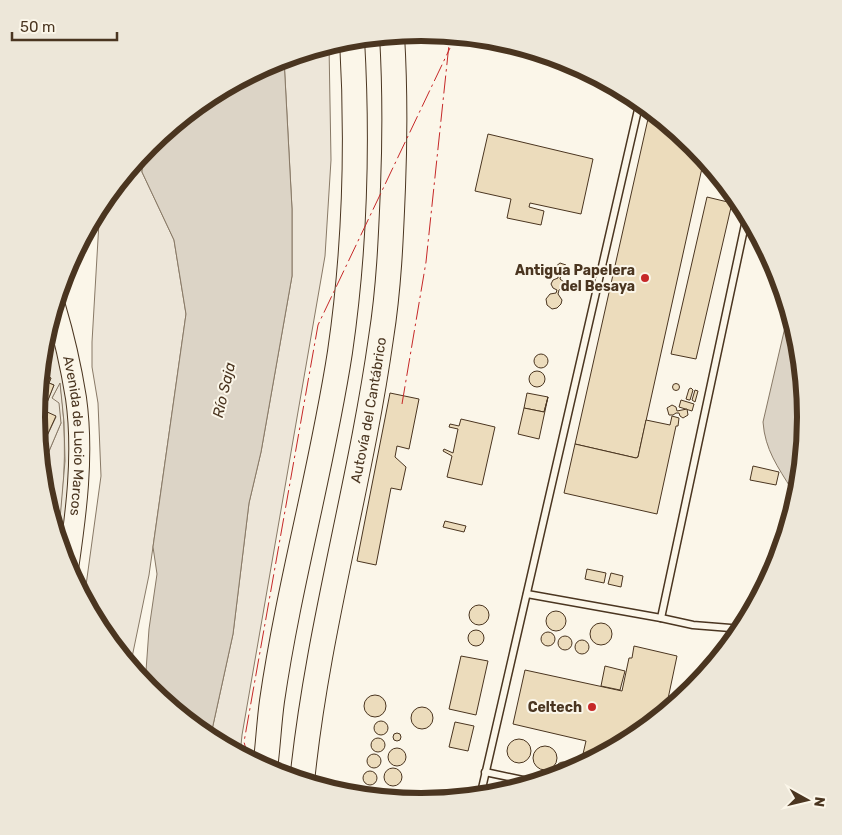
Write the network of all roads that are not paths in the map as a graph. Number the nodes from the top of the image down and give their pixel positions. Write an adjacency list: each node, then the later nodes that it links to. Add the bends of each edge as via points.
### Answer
1 (392, 42): 14 (highway, Autovía del Cantábrico, via 394,155 384,314 361,452 315,679)
2 (352, 47): 8 (highway, via 355,145 348,288 340,353)
3 (638, 110): 7 (lane)
4 (745, 226): 9 (lane)
5 (58, 319): 6 (main road, Avenida de Lucio Marcos, via 76,400 78,439 78,480)
6 (70, 552)
7 (527, 594): 9 (lane); 13 (lane)
8 (289, 608): 11 (highway, via 267,693); 12 (highway, via 272,701)
9 (661, 618): 10 (lane)
10 (733, 628)
11 (258, 756)
12 (266, 760)
13 (485, 772): 15 (lane); 16 (lane)
14 (303, 775)
15 (522, 780)
16 (482, 789)

